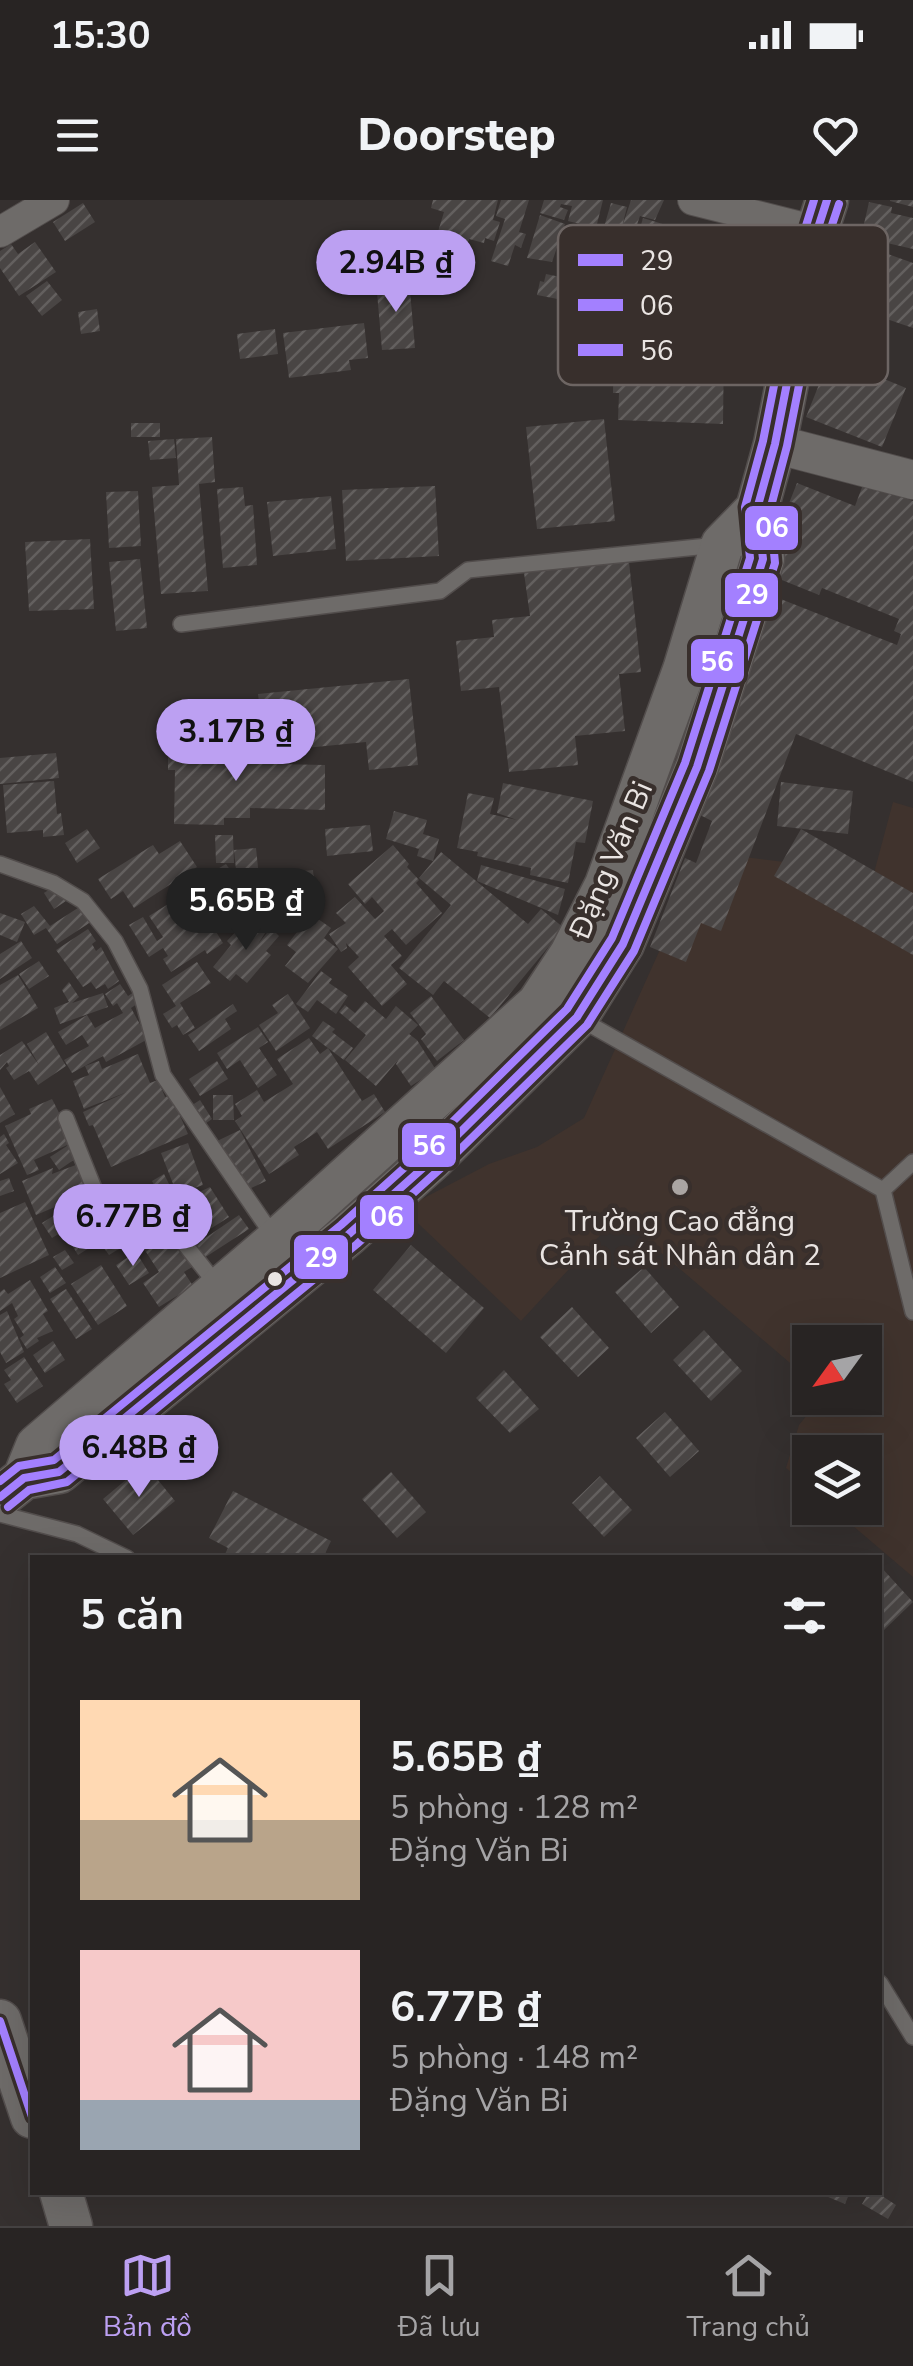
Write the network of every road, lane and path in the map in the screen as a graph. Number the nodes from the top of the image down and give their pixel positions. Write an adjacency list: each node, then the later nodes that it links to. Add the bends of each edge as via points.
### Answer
1 (54, 200): 4 (street)
2 (693, 200): 3 (street)
3 (822, 215)
4 (0, 232)
5 (787, 385): 6 (main road, Đặng Văn Bi)
6 (775, 444): 7 (street); 8 (main road, Đặng Văn Bi)
7 (913, 480)
8 (757, 509): 9 (main road, Đặng Văn Bi); 12 (main road, Đặng Văn Bi, via 763,559 697,767 622,944)
9 (722, 545): 10 (lane, via 468,570 440,591); 16 (main road, Đặng Văn Bi, via 630,821 571,954 538,1004)
10 (180, 624)
11 (0, 864): 16 (lane, via 84,901 115,941 140,988 163,1075)
12 (576, 1017): 15 (lane); 19 (main road, Đặng Văn Bi, via 336,1244 60,1472)
13 (66, 1118): 17 (lane, via 114,1242 161,1214)
14 (913, 1162): 15 (lane)
15 (883, 1190): 18 (lane)
16 (276, 1241): 17 (main road, Đặng Văn Bi)
17 (219, 1288): 19 (main road, Đặng Văn Bi, via 36,1446)
18 (913, 1312)
19 (12, 1487)
20 (0, 1514): 21 (lane, via 77,1534)
21 (120, 1555)
22 (882, 1986): 24 (lane)
23 (0, 2021): 25 (main road)
24 (913, 2038)
25 (30, 2111)
26 (61, 2195): 27 (main road)
27 (71, 2226)

